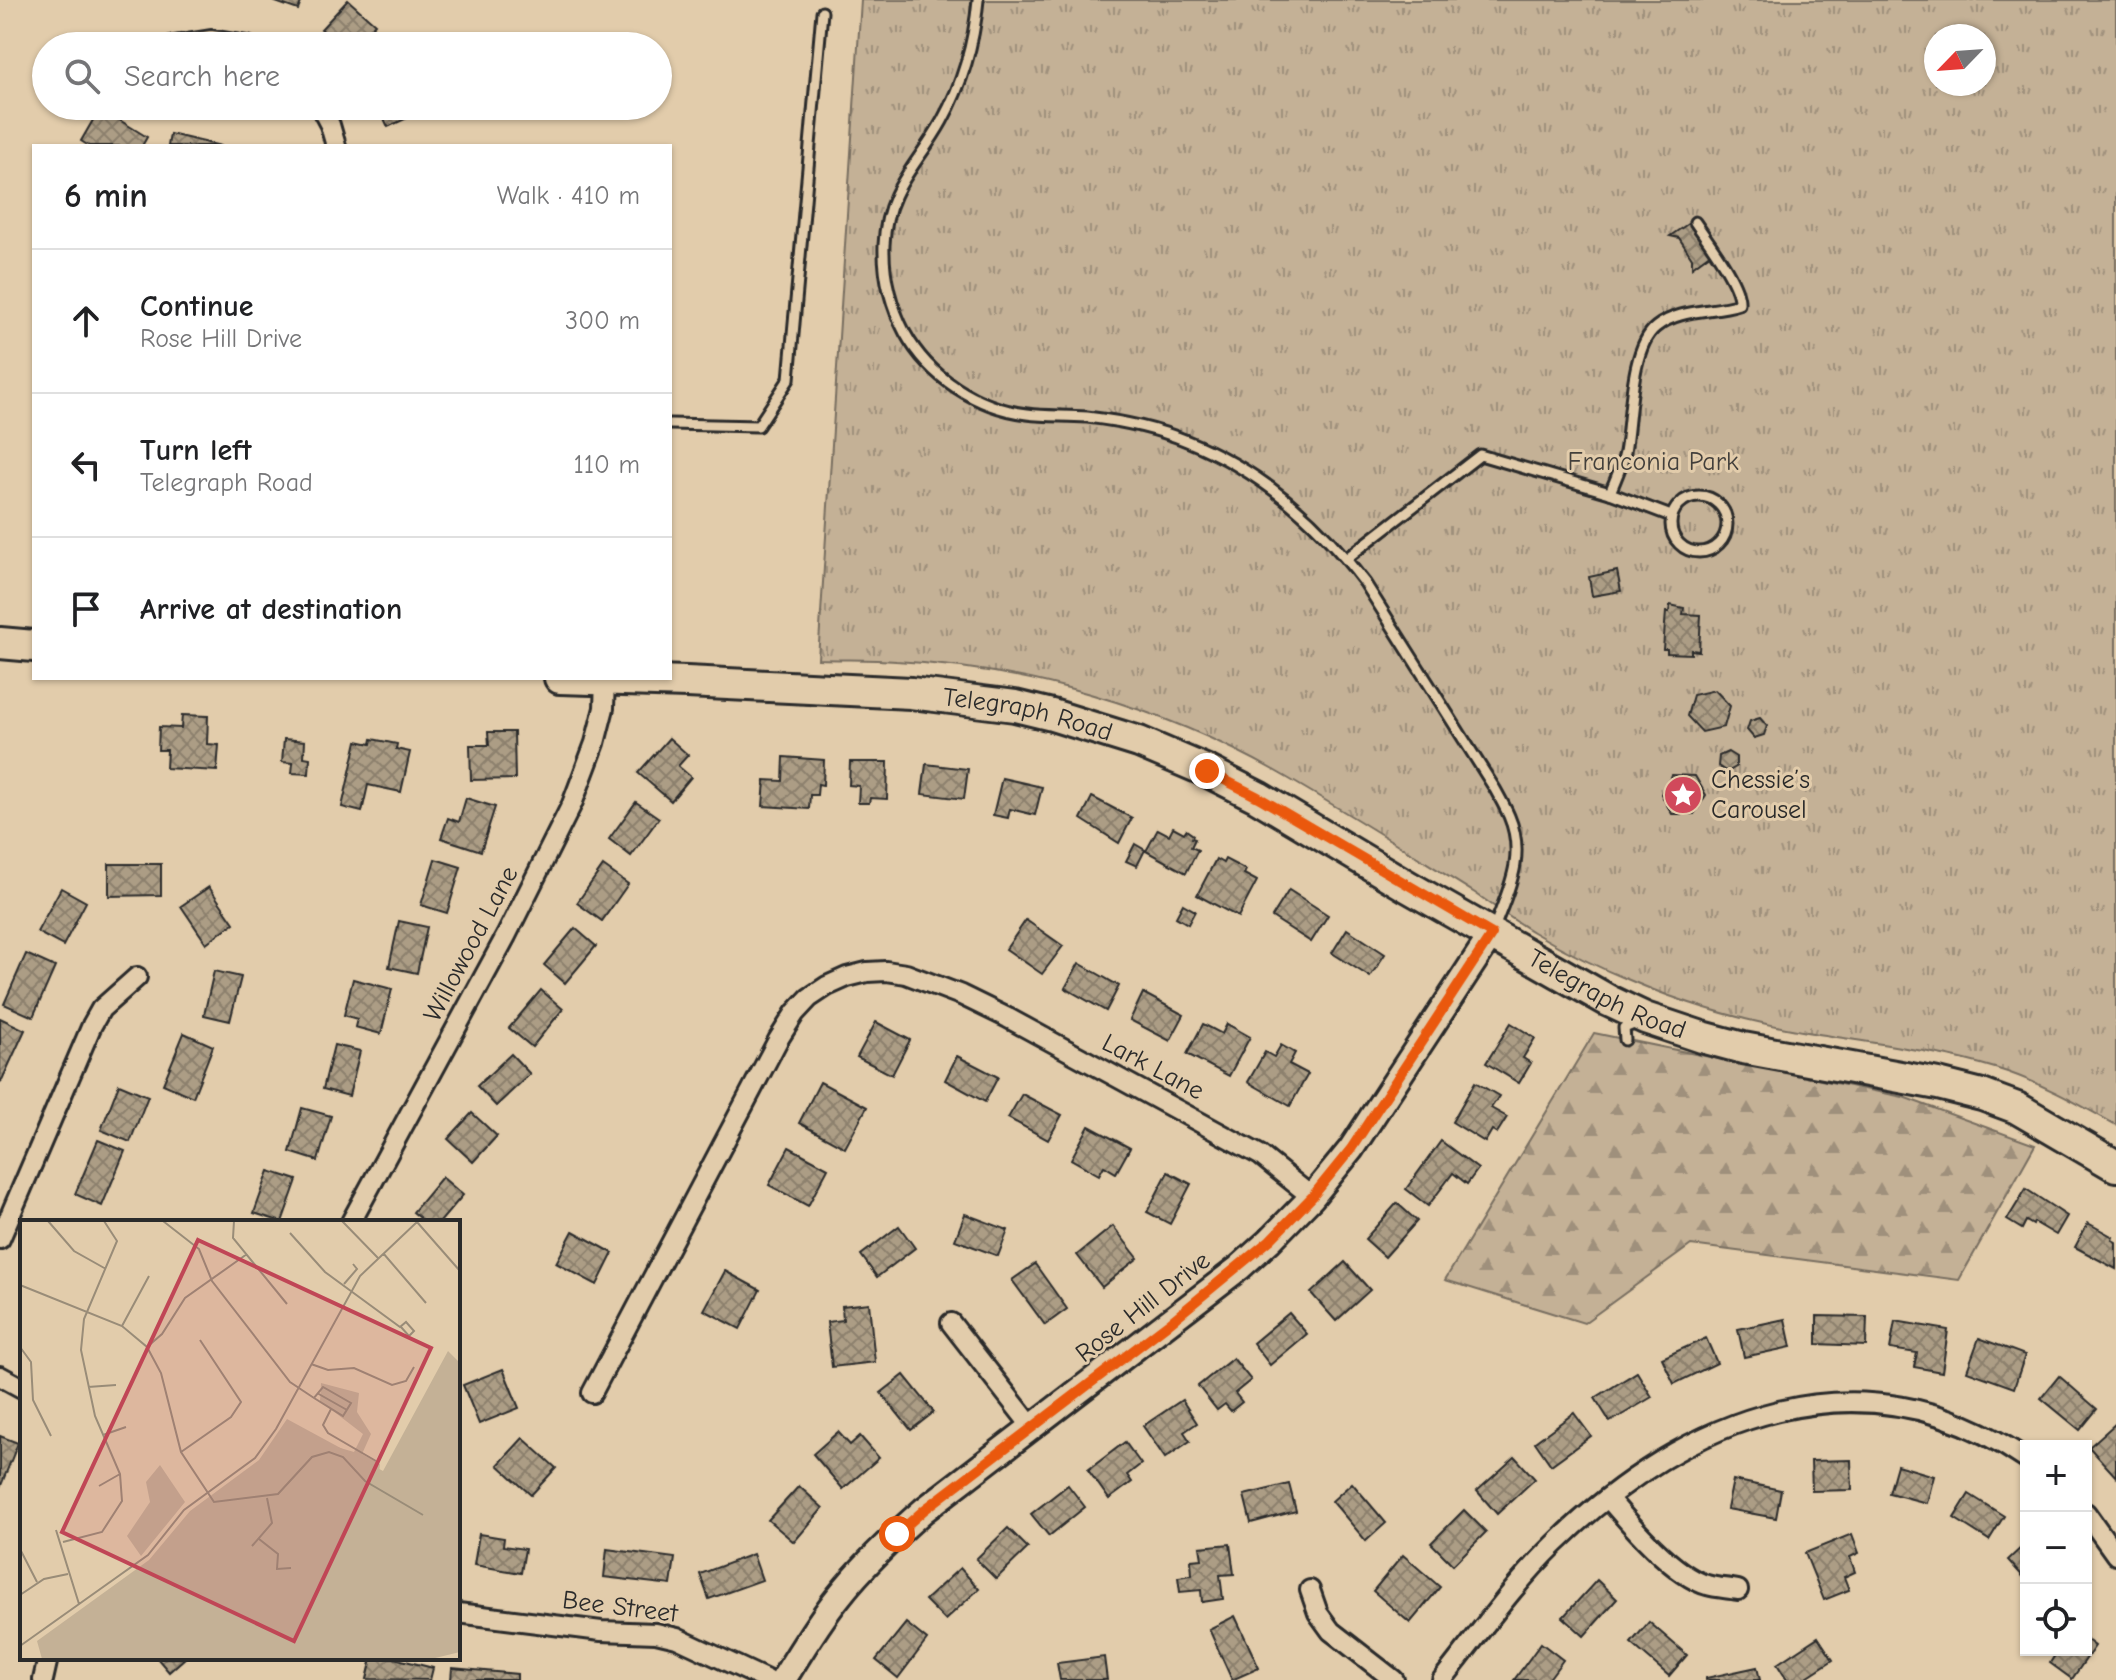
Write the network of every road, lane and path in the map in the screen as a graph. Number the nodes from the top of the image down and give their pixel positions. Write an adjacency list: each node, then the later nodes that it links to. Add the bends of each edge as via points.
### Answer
1 (978, 0): 9 (lane, via 960,84 903,179 888,218 885,275 910,342 934,371 977,400 1026,414 1121,422 1186,440 1227,459 1290,501)
2 (822, 12): 6 (lane, via 789,379 758,426)
3 (327, 120): 4 (street)
4 (335, 144)
5 (1695, 222): 7 (lane, via 1740,295 1739,304 1673,318 1645,339 1635,371 1625,452)
6 (672, 424)
7 (1610, 493): 8 (lane); 9 (lane, via 1480,455)
8 (1671, 516): 8 (lane, via 1673,536 1687,551 1708,552 1724,538 1722,508 1705,497 1684,500)
9 (1347, 558): 14 (lane, via 1510,817 1517,860)
10 (0, 643): 11 (main road)
11 (32, 646)
12 (605, 680): 18 (street, Willowood Lane, via 595,743 572,804)
13 (646, 680): 14 (main road, Telegraph Road, via 911,693 1052,715 1139,742 1207,771)
14 (1492, 934): 16 (main road, Telegraph Road, via 1609,1001 1635,1029 1702,1037 1982,1095 2017,1108); 17 (street, Rose Hill Drive, via 1377,1112)
15 (137, 977): 19 (street, via 101,1009 92,1025)
16 (2116, 1166)
17 (1312, 1197): 23 (street, Lark Lane, via 1260,1155 961,995 906,974 886,971 847,977 809,998 778,1040); 24 (street, Rose Hill Drive, via 1239,1268)
18 (352, 1220)
19 (0, 1239)
20 (951, 1323): 24 (street)
21 (0, 1376): 22 (street)
22 (20, 1387)
23 (592, 1393)
24 (1032, 1427): 35 (street, Rose Hill Drive, via 924,1510 870,1560 833,1604)
25 (2020, 1455): 26 (street, via 1972,1428 1932,1414 1893,1405 1807,1405 1726,1427 1664,1459)
26 (1608, 1498): 30 (street, via 1640,1536 1683,1572 1706,1585); 37 (street, via 1523,1578)
27 (2092, 1521): 28 (street)
28 (2116, 1555)
29 (1310, 1590): 36 (street, via 1331,1631)
30 (1738, 1590)
31 (460, 1613): 34 (street, Bee Street, via 664,1634)
32 (47, 1660): 33 (street)
33 (43, 1680)
34 (767, 1680)
35 (783, 1680)
36 (1394, 1680)
37 (1442, 1680)

